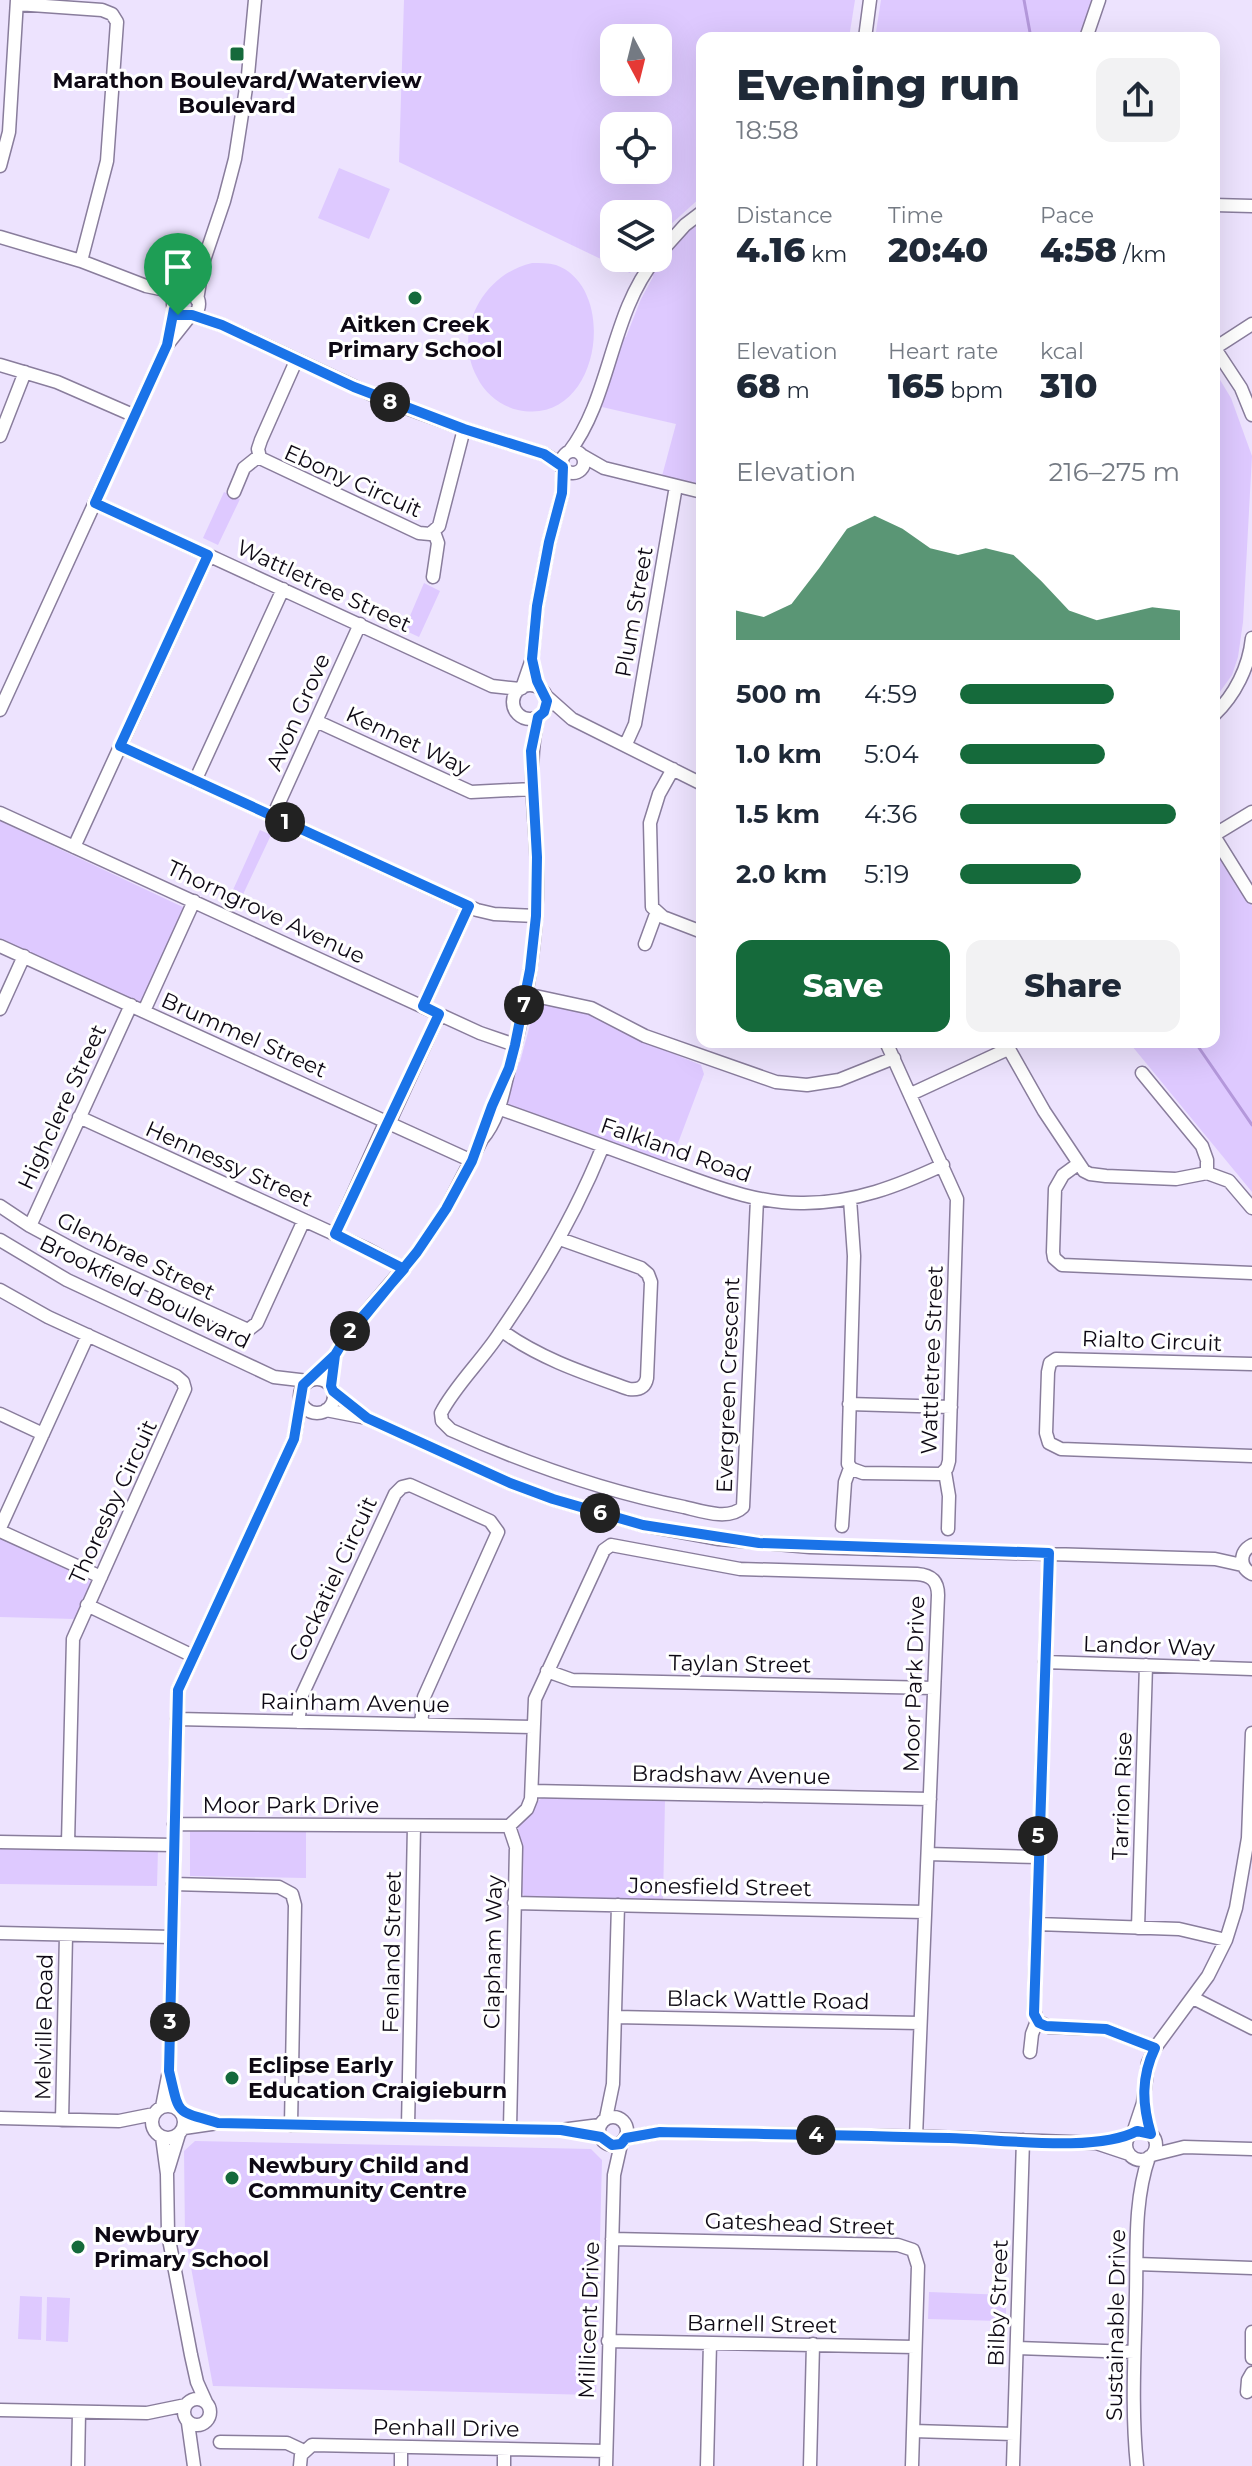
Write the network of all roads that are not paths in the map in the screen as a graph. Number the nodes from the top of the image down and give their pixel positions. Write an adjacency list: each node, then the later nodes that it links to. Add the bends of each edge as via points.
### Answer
1 (252, 0): 14 (street, via 235,159)
2 (870, 0): 5 (street)
3 (1099, 0): 6 (street)
4 (17, 2): 7 (street, via 9,132); 13 (street, via 102,10 117,22 107,161)
5 (866, 32)
6 (1088, 32)
7 (0, 166)
8 (1220, 205): 9 (street)
9 (1252, 206)
10 (696, 217): 12 (street)
11 (0, 237): 13 (street)
12 (672, 240)
13 (81, 261): 16 (street)
14 (203, 263): 17 (street); 18 (street)
15 (648, 272): 34 (street, via 625,311)
16 (146, 286): 17 (street); 19 (street)
17 (180, 293): 18 (street); 19 (street)
18 (198, 300): 20 (street); 22 (street)
19 (173, 308): 20 (street, via 178,315); 24 (street)
20 (191, 316): 22 (street); 24 (street)
21 (1252, 324): 23 (street)
22 (222, 325): 26 (street)
23 (1220, 343)
24 (167, 345): 30 (street)
25 (1220, 356): 29 (street)
26 (296, 361): 31 (street); 33 (street, Ebony Circuit)
27 (0, 365): 28 (street)
28 (25, 372): 30 (street); 32 (street)
29 (1252, 415)
30 (135, 416): 38 (street)
31 (464, 429): 34 (street); 39 (street, Ebony Circuit)
32 (0, 436)
33 (259, 456): 37 (street, Ebony Circuit, via 244,468); 39 (street, Ebony Circuit, via 412,531)
34 (573, 461): 35 (street); 46 (street, via 546,555)
35 (676, 486): 36 (street); 57 (street, Plum Street, via 635,724)
36 (696, 491)
37 (234, 492)
38 (95, 503): 40 (street, Wattletree Street); 50 (street)
39 (434, 532): 41 (street, Ebony Circuit, via 438,543)
40 (208, 555): 42 (street, Wattletree Street); 58 (street)
41 (433, 577)
42 (283, 589): 43 (street, Wattletree Street); 61 (street)
43 (360, 624): 47 (street, Wattletree Street); 56 (street, Avon Grove)
44 (1252, 638): 45 (street)
45 (1251, 653): 51 (street)
46 (532, 659): 48 (street); 49 (street)
47 (492, 686): 48 (street, Wattletree Street); 53 (street, Wattletree Street)
48 (521, 688): 49 (street); 53 (street, via 515,696)
49 (543, 692): 54 (street, via 546,706); 55 (street)
50 (4, 693): 52 (street)
51 (1220, 708)
52 (0, 710)
53 (516, 710): 54 (street, via 527,719); 59 (street)
54 (539, 717): 55 (street); 59 (street)
55 (572, 719): 57 (street)
56 (316, 721): 63 (street, Kennet Way, via 471,792); 66 (street, Avon Grove)
57 (626, 744): 60 (street)
58 (120, 746): 61 (street); 69 (street)
59 (531, 751): 63 (street)
60 (673, 769): 62 (street); 73 (street, via 650,823 651,903)
61 (195, 781): 66 (street)
62 (696, 781)
63 (532, 789): 74 (street)
64 (1252, 812): 67 (street)
65 (0, 813): 69 (street, Thorngrove Avenue)
66 (273, 816): 72 (street)
67 (1220, 831)
68 (1220, 845): 70 (street)
69 (74, 847): 71 (street, Thorngrove Avenue)
70 (1252, 897)
71 (194, 901): 81 (street, Thorngrove Avenue); 83 (street)
72 (469, 906): 74 (street, via 494,914); 81 (street)
73 (656, 914): 75 (street); 76 (street)
74 (536, 916): 79 (street)
75 (696, 930)
76 (645, 944)
77 (0, 946): 78 (street, Brummel Street)
78 (24, 956): 80 (street, Brummel Street); 82 (street)
79 (526, 994): 85 (street); 89 (street, via 591,1008 645,1036 776,1082 831,1082)
80 (131, 1005): 83 (street, Brummel Street); 93 (street, Highclere Street)
81 (423, 1006): 84 (street, Thorngrove Avenue)
82 (0, 1009)
83 (144, 1011): 94 (street, Brummel Street)
84 (439, 1014): 85 (street, Thorngrove Avenue); 94 (street)
85 (515, 1045): 92 (street)
86 (889, 1048): 89 (street, Wattletree Street)
87 (1003, 1048): 91 (street)
88 (1008, 1048): 97 (street)
89 (894, 1058): 91 (street, Wattletree Street)
90 (1142, 1073): 99 (street, via 1202,1146)
91 (911, 1094): 98 (street, Wattletree Street)
92 (495, 1107): 95 (street, Falkland Road); 96 (street)
93 (79, 1117): 104 (street, Hennessy Street); 105 (street, Highclere Street)
94 (388, 1122): 96 (street, Brummel Street); 106 (street)
95 (603, 1146): 100 (street, Falkland Road); 107 (street, Evergreen Crescent)
96 (472, 1161): 109 (street)
97 (1078, 1164): 99 (street, via 1090,1174 1106,1176 1176,1179); 110 (street, via 1055,1189 1053,1252 1062,1265)
98 (943, 1165): 101 (street, Falkland Road); 121 (street, Wattletree Street, via 958,1207)
99 (1207, 1173): 103 (street, via 1229,1181)
100 (757, 1199): 101 (street, Falkland Road, via 802,1204); 112 (street, Evergreen Crescent, via 744,1503 737,1513 692,1509 586,1483 445,1426 443,1409)
101 (850, 1199): 120 (street, via 854,1256)
102 (0, 1206): 105 (street, Glenbrae Street)
103 (1252, 1208)
104 (304, 1220): 105 (street, Glenbrae Street, via 251,1329); 106 (street, Hennessy Street)
105 (30, 1226)
106 (335, 1234): 109 (street, Hennessy Street)
107 (560, 1239): 112 (street, Evergreen Crescent); 112 (street, via 648,1274 645,1385 629,1389 552,1361)
108 (0, 1240): 116 (street, Brookfield Boulevard, via 67,1280)
109 (404, 1269): 114 (street)
110 (1252, 1273)
111 (0, 1290): 113 (street, Thoresby Circuit)
112 (502, 1331)
113 (88, 1335): 125 (street); 135 (street, Thoresby Circuit, via 176,1376 185,1389)
114 (335, 1355): 117 (street); 118 (street)
115 (1252, 1364): 127 (street, Rialto Circuit, via 1056,1359 1048,1372 1046,1433 1049,1443 1061,1449)
116 (274, 1377): 117 (street, Brookfield Boulevard); 119 (street, Brookfield Boulevard)
117 (310, 1380): 118 (street, via 322,1379); 119 (street)
118 (332, 1388): 122 (street, via 333,1402); 124 (street)
119 (300, 1399): 122 (street, via 311,1412); 126 (street)
120 (849, 1404): 121 (street); 128 (street)
121 (951, 1407): 129 (street, Wattletree Street)
122 (324, 1411): 124 (street); 126 (street)
123 (0, 1414): 125 (street)
124 (367, 1418): 133 (street, via 510,1483 643,1525 759,1543)
125 (43, 1434): 132 (street)
126 (294, 1439): 137 (street)
127 (1252, 1456)
128 (850, 1468): 129 (street, Wattletree Street, via 863,1473); 130 (street)
129 (945, 1472): 131 (street)
130 (842, 1526)
131 (948, 1529)
132 (0, 1530): 135 (street)
133 (1049, 1553): 134 (street); 138 (street)
134 (1249, 1565)
135 (101, 1577): 136 (street, Thoresby Circuit)
136 (87, 1605): 137 (street); 154 (street, Thoresby Circuit, via 73,1644)
137 (193, 1656): 143 (street, via 178,1690)
138 (1045, 1662): 139 (street, Landor Way); 157 (street)
139 (1146, 1665): 140 (street, Landor Way); 163 (street, Tarrion Rise)
140 (1252, 1669)
141 (547, 1671): 142 (street, Taylan Street, via 572,1680); 142 (street, Moor Park Drive, via 604,1550 614,1544 740,1569 930,1577 938,1590); 146 (street, Moor Park Drive, via 535,1699)
142 (934, 1688): 149 (street, Moor Park Drive)
143 (177, 1719): 144 (street, Rainham Avenue); 150 (street)
144 (298, 1722): 145 (street, Rainham Avenue); 145 (street, Cockatiel Circuit, via 302,1695 395,1494 410,1485 490,1521 498,1532 424,1697)
145 (421, 1724): 146 (street, Rainham Avenue)
146 (533, 1727): 148 (street, Moor Park Drive)
147 (1252, 1735): 167 (street, via 1244,1874)
148 (532, 1791): 149 (street, Bradshaw Avenue); 152 (street, via 527,1809)
149 (930, 1799): 156 (street, Moor Park Drive)
150 (174, 1824): 151 (street, Moor Park Drive); 155 (street)
151 (414, 1826): 152 (street, Moor Park Drive); 184 (street, Fenland Street)
152 (509, 1826): 159 (street, Clapham Way, via 516,1847)
153 (0, 1842): 154 (street)
154 (68, 1843): 155 (street)
155 (174, 1845): 158 (street)
156 (928, 1854): 157 (street); 161 (street, Moor Park Drive)
157 (1038, 1857): 162 (street)
158 (173, 1884): 166 (street); 183 (street, via 279,1887 292,1894)
159 (514, 1903): 160 (street, Jonesfield Street); 185 (street, Clapham Way)
160 (618, 1905): 161 (street, Jonesfield Street); 169 (street, Millicent Drive)
161 (925, 1912): 171 (street, Moor Park Drive)
162 (1037, 1924): 163 (street); 170 (street)
163 (1138, 1928): 167 (street, via 1179,1929)
164 (0, 1933): 165 (street)
165 (66, 1935): 166 (street); 180 (street, Melville Road)
166 (172, 1937): 175 (street)
167 (1226, 1940): 168 (street)
168 (1193, 1998): 172 (street); 173 (street)
169 (615, 2017): 171 (street, Black Wattle Road); 187 (street, Millicent Drive)
170 (1037, 2021): 173 (street, via 1049,2027 1106,2029); 174 (street)
171 (920, 2023): 191 (street, Moor Park Drive)
172 (1252, 2028)
173 (1155, 2048): 176 (street, via 1145,2073)
174 (1030, 2052)
175 (169, 2071): 177 (street); 178 (street)
176 (1143, 2103): 189 (street); 190 (street)
177 (158, 2111): 178 (street); 181 (street); 188 (street)
178 (180, 2111): 182 (street); 186 (street)
179 (0, 2118): 180 (street)
180 (62, 2120): 181 (street)
181 (119, 2121): 188 (street)
182 (218, 2123): 183 (street); 186 (street)
183 (291, 2125): 184 (street)
184 (408, 2127): 185 (street)
185 (510, 2129): 187 (street)
186 (182, 2131): 188 (street, via 171,2138); 198 (street)
187 (614, 2131): 191 (street); 200 (street, Millicent Drive)
188 (158, 2133): 198 (street)
189 (1132, 2134): 190 (street, via 1142,2130); 193 (street); 196 (street, via 1126,2145)
190 (1152, 2135): 194 (street); 197 (street, via 1156,2146)
191 (916, 2137): 192 (street)
192 (1023, 2140): 193 (street); 208 (street, Bilby Street)
193 (1096, 2143): 196 (street)
194 (1184, 2147): 195 (street); 197 (street)
195 (1252, 2149)
196 (1131, 2156): 197 (street); 199 (street, Sustainable Drive)
197 (1151, 2156): 199 (street, Sustainable Drive)
198 (167, 2174): 210 (street, via 168,2234)
199 (1140, 2186): 201 (street, Sustainable Drive)
200 (612, 2239): 204 (street, Millicent Drive); 207 (street, Gateshead Street, via 904,2246 918,2260)
201 (1137, 2264): 202 (street); 209 (street, Sustainable Drive)
202 (1252, 2268)
203 (1252, 2332): 211 (street)
204 (608, 2341): 205 (street, Barnell Street); 227 (street, Millicent Drive)
205 (710, 2343): 206 (street, Barnell Street); 234 (street)
206 (813, 2344): 207 (street, Barnell Street); 235 (street)
207 (915, 2347): 221 (street, Gateshead Street)
208 (1017, 2348): 209 (street); 222 (street, Bilby Street)
209 (1134, 2352): 238 (street, Sustainable Drive)
210 (191, 2355): 214 (street); 215 (street)
211 (1252, 2358)
212 (1252, 2373): 213 (street)
213 (1247, 2392)
214 (206, 2402): 215 (street); 220 (street)
215 (187, 2404): 218 (street); 219 (street)
216 (0, 2410): 217 (street)
217 (79, 2412): 218 (street); 229 (street)
218 (147, 2413): 219 (street)
219 (187, 2422): 220 (street); 228 (street)
220 (206, 2422): 228 (street)
221 (913, 2431): 222 (street); 236 (street, Gateshead Street)
222 (1014, 2434): 237 (street, Bilby Street)
223 (220, 2442): 226 (street, via 287,2443)
224 (401, 2447): 225 (street, Penhall Drive); 226 (street, Penhall Drive, via 318,2445); 231 (street)
225 (504, 2449): 227 (street, Penhall Drive); 232 (street)
226 (304, 2451): 230 (street)
227 (606, 2451): 233 (street, Millicent Drive)
228 (194, 2463)
229 (78, 2466)
230 (300, 2466)
231 (401, 2466)
232 (504, 2466)
233 (606, 2466)
234 (707, 2466)
235 (810, 2466)
236 (912, 2466)
237 (1013, 2466)
238 (1137, 2466)

